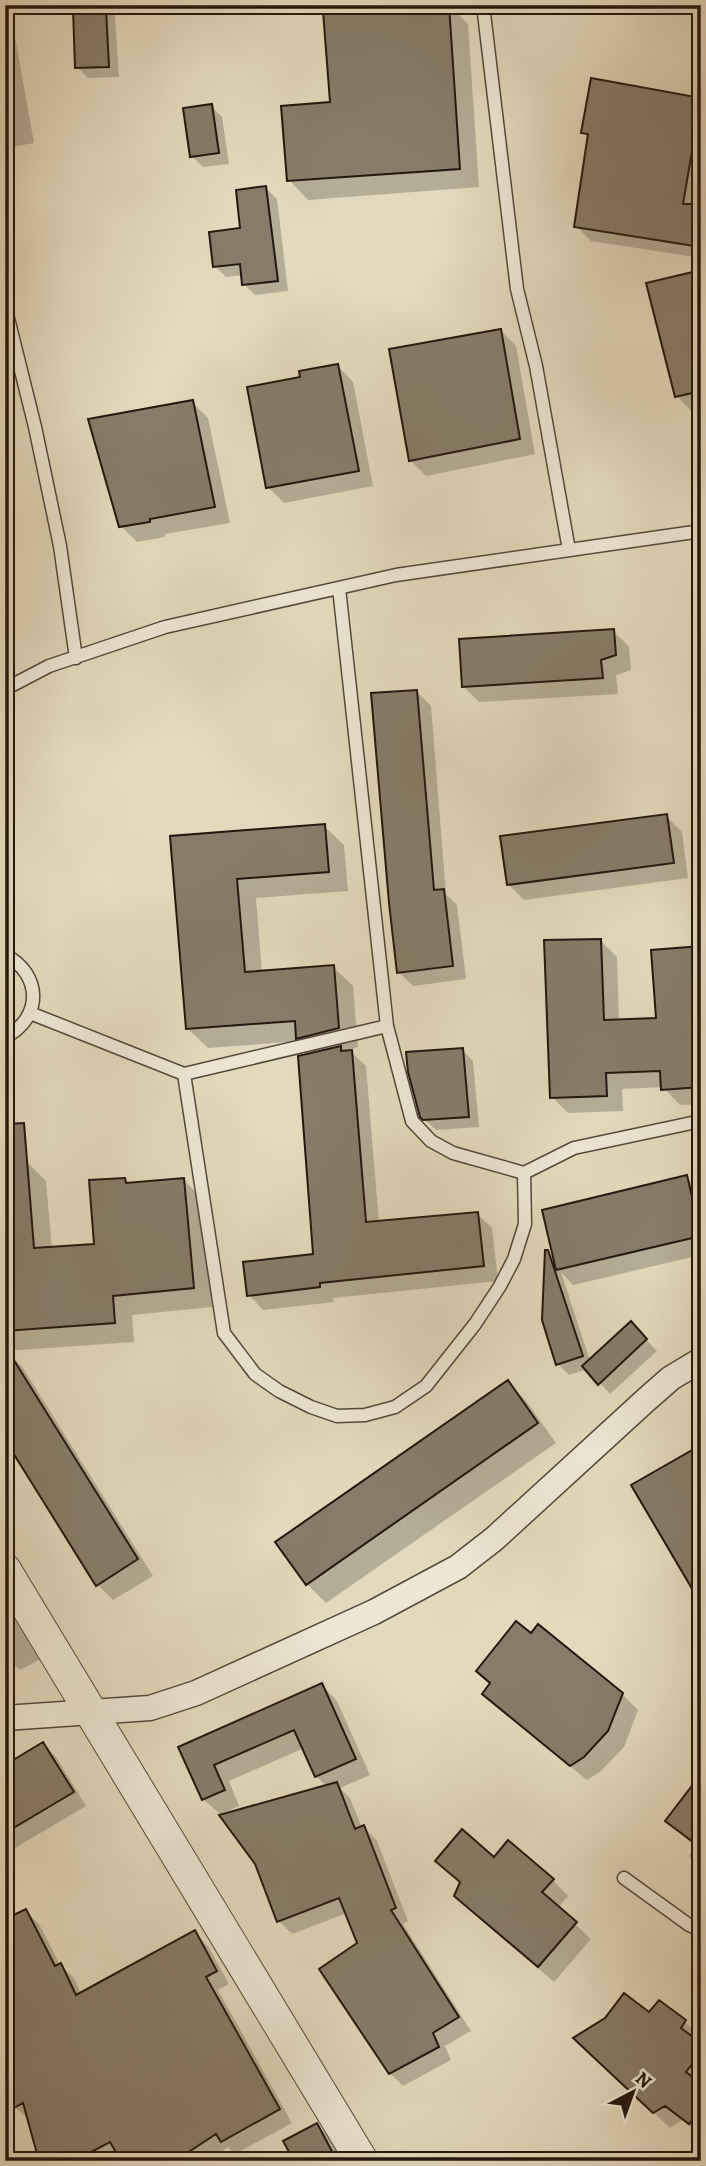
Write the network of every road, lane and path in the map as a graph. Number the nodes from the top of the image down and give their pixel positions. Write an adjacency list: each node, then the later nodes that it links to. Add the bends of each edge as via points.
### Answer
1 (482, 5): 4 (lane, via 517,289 536,366)
2 (5, 306): 6 (lane, via 60,546)
3 (701, 531): 4 (lane)
4 (569, 550): 5 (lane, via 396,575)
5 (339, 588): 6 (lane, via 165,627); 10 (lane)
6 (76, 657): 7 (lane)
7 (5, 688)
8 (5, 955): 9 (lane, via 26,971 32,985)
9 (30, 1013): 11 (lane); 12 (lane)
10 (387, 1026): 12 (lane); 14 (lane, via 412,1121 453,1153)
11 (5, 1037)
12 (184, 1074): 14 (lane, via 224,1333 256,1374 279,1391 337,1416 395,1408 426,1386 475,1324 514,1259 525,1224)
13 (701, 1121): 14 (lane, via 574,1148)
14 (524, 1173)
15 (701, 1360): 17 (street, via 671,1378 494,1539 457,1567 374,1612 196,1693 150,1708)
16 (5, 1570): 17 (street)
17 (90, 1713): 18 (street); 21 (street)
18 (5, 1718)
19 (624, 1878): 20 (lane)
20 (701, 1930)
21 (362, 2161)

